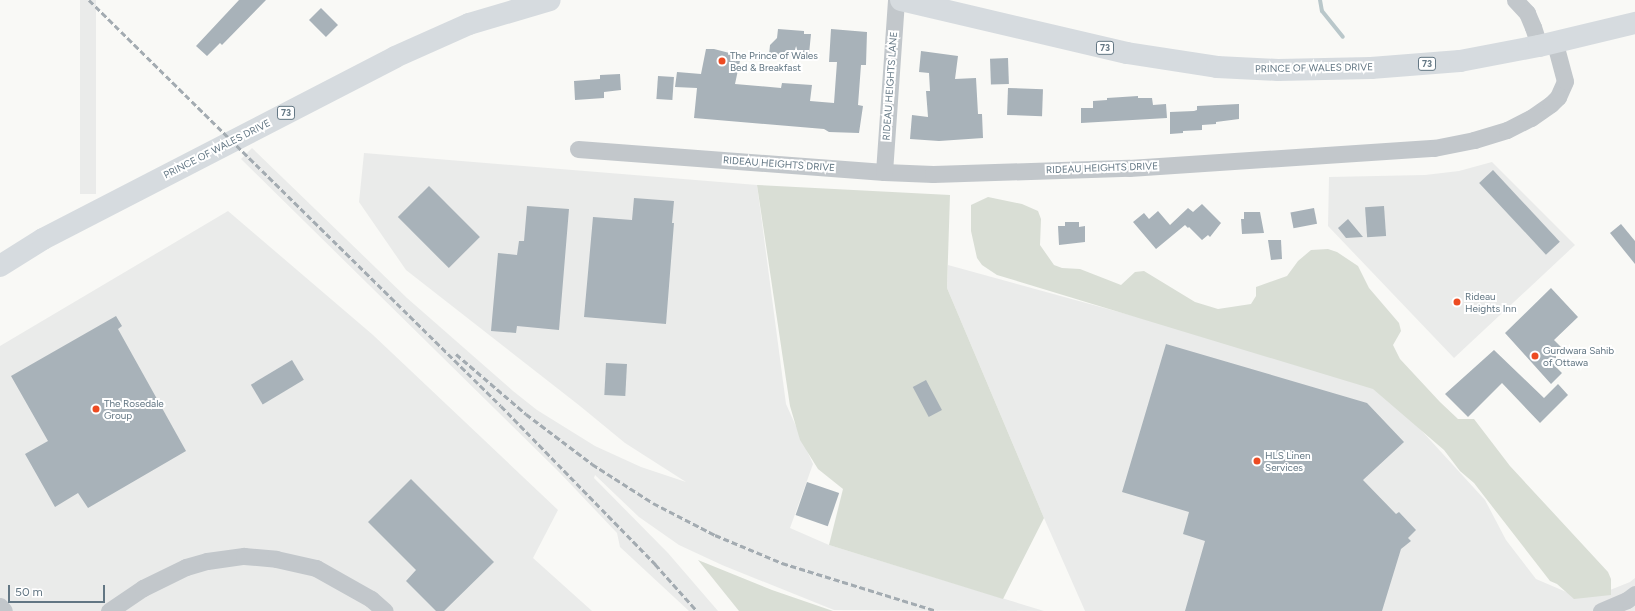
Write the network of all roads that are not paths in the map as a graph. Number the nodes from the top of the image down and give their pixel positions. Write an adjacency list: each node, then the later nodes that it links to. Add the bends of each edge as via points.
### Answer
1 (550, 0): 9 (main road, PRINCE OF WALES DRIVE / 73, via 469,24 395,57 43,240)
2 (896, 0): 8 (street, RIDEAU HEIGHTS LANE)
3 (901, 0): 6 (main road, PRINCE OF WALES DRIVE / 73, via 1127,53 1217,67 1278,70 1370,68 1460,62)
4 (1515, 0): 6 (street, RIDEAU HEIGHTS DRIVE)
5 (1635, 23): 6 (main road, PRINCE OF WALES DRIVE / 73)
6 (1547, 44): 8 (street, RIDEAU HEIGHTS DRIVE, via 1564,81 1558,97 1551,104 1507,130 1434,148 1129,168 934,174)
7 (578, 149): 8 (street, RIDEAU HEIGHTS DRIVE)
8 (884, 172)
9 (0, 266)
10 (1635, 594): 15 (street)
11 (0, 606): 12 (street)
12 (4, 611)
13 (109, 611): 14 (street, via 143,588 186,567 244,556 276,559 316,568 371,599)
14 (385, 611)
15 (1601, 611)

